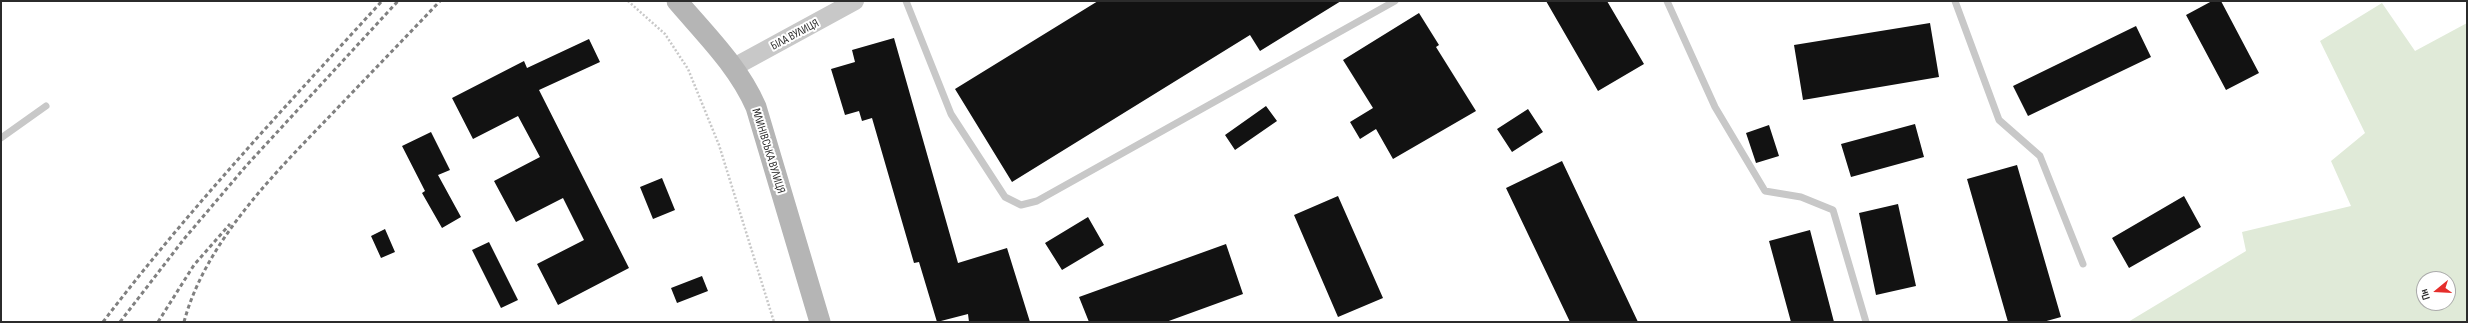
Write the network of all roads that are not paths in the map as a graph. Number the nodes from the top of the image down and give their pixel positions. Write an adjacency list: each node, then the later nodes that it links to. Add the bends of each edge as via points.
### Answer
1 (677, 1): 7 (main road, МЛИНІВСЬКА ВУЛИЦЯ)
2 (855, 1): 7 (street, БІЛА ВУЛИЦЯ)
3 (906, 1): 4 (lane, via 951,114 1005,196 1021,205 1036,201)
4 (1395, 1)
5 (1667, 1): 12 (lane, via 1715,108 1765,192 1801,198 1832,210)
6 (1955, 1): 10 (lane, via 1999,120 2040,156)
7 (734, 67): 11 (main road, МЛИНІВСЬКА ВУЛИЦЯ, via 746,84 756,108)
8 (46, 106): 9 (lane)
9 (1, 138)
10 (2083, 264)
11 (820, 322)
12 (1866, 322)

